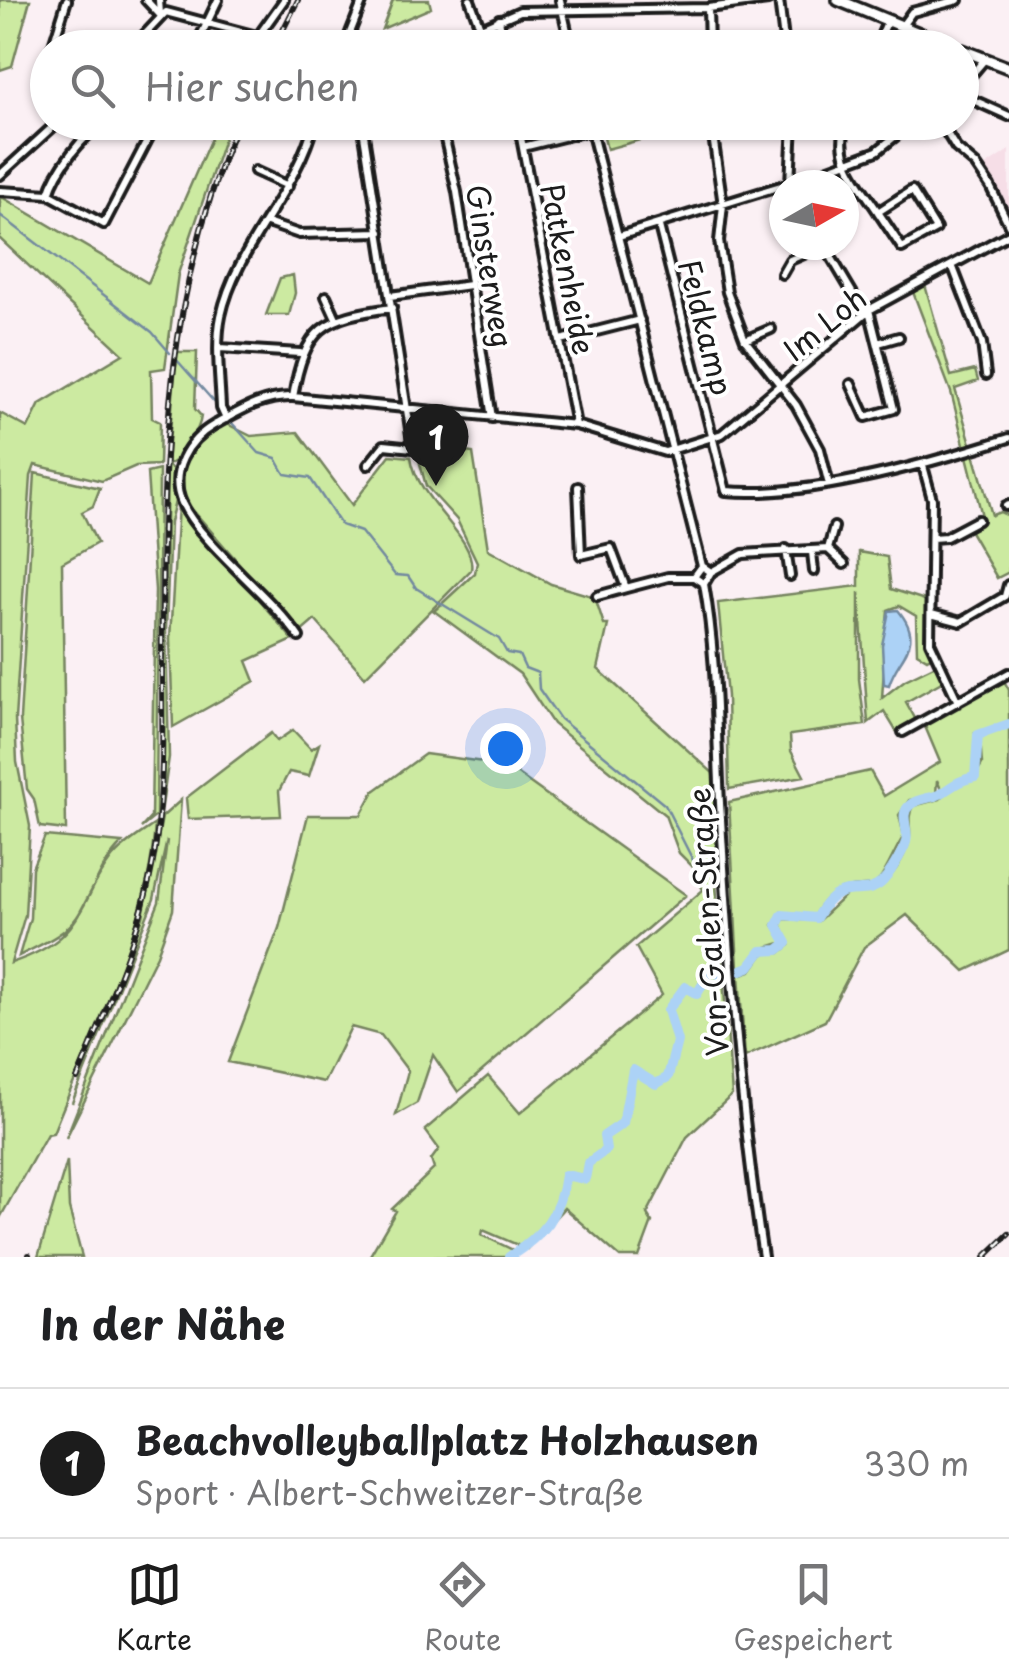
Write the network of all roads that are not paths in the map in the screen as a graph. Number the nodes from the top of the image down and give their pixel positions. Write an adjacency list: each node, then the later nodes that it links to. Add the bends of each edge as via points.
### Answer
1 (67, 0): 22 (street)
2 (146, 0): 16 (street)
3 (159, 0): 16 (street)
4 (218, 0): 18 (street)
5 (284, 0): 26 (street)
6 (364, 0): 27 (street)
7 (470, 0): 20 (street)
8 (560, 0): 15 (street)
9 (768, 0): 14 (street)
10 (779, 0): 32 (street)
11 (838, 0): 19 (street)
12 (952, 1): 21 (street, via 908,14)
13 (634, 4): 14 (street); 15 (street)
14 (708, 8): 31 (street)
15 (562, 10): 17 (street); 30 (street)
16 (160, 15): 18 (street); 23 (street)
17 (499, 19): 20 (street); 29 (street)
18 (208, 22): 24 (street); 25 (street)
19 (887, 22): 21 (street); 33 (street)
20 (480, 27): 28 (street)
21 (901, 28): 34 (street)
22 (58, 30)
23 (147, 30)
24 (204, 30)
25 (237, 30)
26 (263, 30)
27 (352, 30)
28 (474, 30)
29 (501, 30)
30 (566, 30)
31 (709, 30)
32 (783, 30)
33 (884, 30)
34 (906, 30)
35 (979, 57): 36 (street)
36 (985, 59): 37 (street); 38 (street)
37 (979, 66)
38 (1009, 68)
39 (979, 103): 40 (street)
40 (1009, 116)
41 (38, 140): 60 (street)
42 (84, 140): 64 (street)
43 (147, 140): 64 (street, via 104,224)
44 (307, 140): 61 (street)
45 (365, 140): 70 (street)
46 (444, 140): 75 (street, Ginsterweg)
47 (522, 140): 55 (street, Patkenheide)
48 (545, 140): 55 (street)
49 (594, 140): 72 (street)
50 (714, 140): 65 (street)
51 (791, 140): 58 (street)
52 (842, 140): 56 (street)
53 (891, 140): 56 (street)
54 (951, 140): 69 (street, via 990,186)
55 (523, 147): 84 (street, Patkenheide)
56 (846, 162): 59 (street); 66 (street)
57 (254, 170): 61 (street)
58 (788, 170)
59 (825, 170)
60 (0, 175)
61 (288, 186): 67 (street)
62 (769, 190): 65 (street)
63 (0, 191): 64 (street)
64 (49, 194)
65 (723, 205): 68 (street); 85 (street, via 722,276)
66 (878, 212): 66 (street, via 912,190 936,229 902,248)
67 (267, 223): 70 (street, via 299,234); 87 (street, via 232,286)
68 (659, 226): 72 (street); 98 (street, Feldkamp)
69 (1009, 226)
70 (380, 232): 77 (street)
71 (1009, 234): 73 (street, Im Loh)
72 (619, 236): 81 (street)
73 (952, 266): 79 (street, Im Loh); 89 (street, via 982,344)
74 (782, 274): 79 (street, via 790,260 824,246 862,309)
75 (470, 285): 77 (street); 94 (street, Ginsterweg)
76 (326, 296): 80 (street)
77 (390, 296): 78 (street)
78 (392, 308): 80 (street); 93 (street)
79 (869, 310): 86 (street); 91 (street, Im Loh)
80 (336, 318): 88 (street)
81 (640, 320): 84 (street); 99 (street)
82 (771, 329): 85 (street)
83 (900, 337): 86 (street)
84 (561, 340): 96 (street, Patkenheide)
85 (745, 340): 91 (street)
86 (878, 342): 90 (street, via 894,409 866,417)
87 (220, 348): 88 (street); 95 (street)
88 (300, 353): 92 (street)
89 (986, 375)
90 (852, 384)
91 (781, 387): 98 (street, Im Loh); 102 (street, via 820,449)
92 (293, 397): 93 (street); 95 (street, via 262,400)
93 (409, 411): 94 (street); 100 (street, via 413,448 384,445)
94 (492, 418): 96 (street)
95 (226, 419): 121 (street, via 184,454 181,501)
96 (576, 425): 99 (street)
97 (1009, 438): 101 (street)
98 (712, 440): 99 (street, Im Loh); 102 (street, Feldkamp, via 726,491)
99 (672, 450): 111 (street)
100 (368, 466)
101 (924, 466): 102 (street); 106 (street)
102 (828, 481)
103 (578, 487): 118 (street, via 581,556 612,548)
104 (978, 520): 106 (street)
105 (834, 527): 108 (street)
106 (932, 538): 120 (street)
107 (786, 549): 109 (street); 113 (street, via 743,554); 114 (street)
108 (828, 549): 109 (street); 110 (street)
109 (812, 552): 112 (street)
110 (844, 564)
111 (702, 566): 113 (street); 115 (street)
112 (814, 571)
113 (712, 572): 116 (street)
114 (790, 576)
115 (694, 578): 116 (street); 118 (street)
116 (704, 584): 125 (street, Von-Galen-Straße, via 731,980)
117 (1008, 585): 120 (street, via 1004,596 960,622)
118 (626, 588): 119 (street)
119 (598, 596)
120 (930, 614): 123 (street, via 930,642)
121 (299, 637)
122 (1009, 673): 123 (street)
123 (958, 702): 124 (street)
124 (903, 732)
125 (763, 1257)

